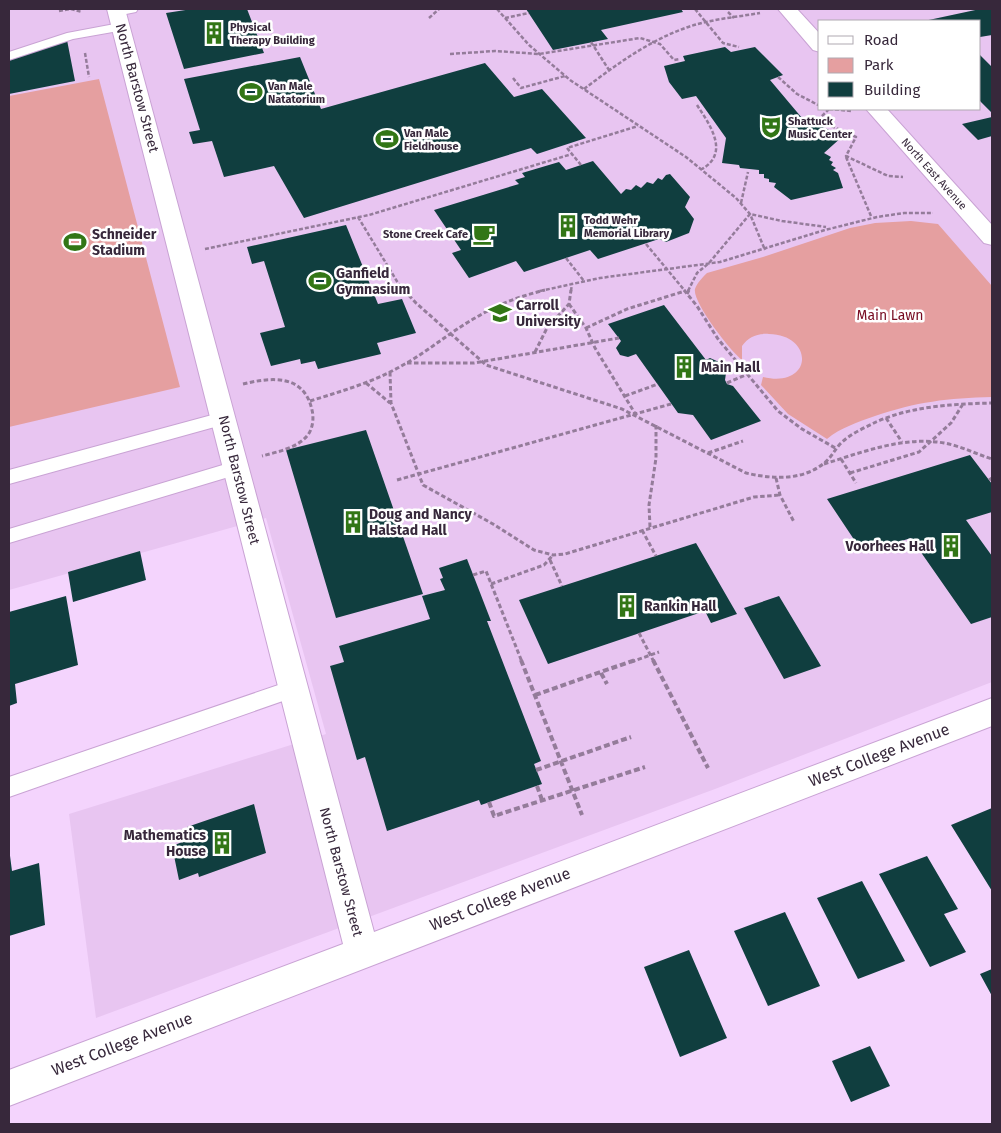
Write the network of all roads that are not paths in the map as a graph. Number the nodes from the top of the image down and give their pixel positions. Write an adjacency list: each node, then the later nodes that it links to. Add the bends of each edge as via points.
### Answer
1 (786, 9): 3 (street)
2 (121, 14): 4 (lane, via 71,36); 7 (street, North Barstow Street)
3 (818, 44)
4 (9, 56)
5 (877, 110): 6 (street, North East Avenue)
6 (992, 238)
7 (223, 418): 8 (street, North Barstow Street); 9 (lane)
8 (236, 466): 10 (lane); 11 (street, North Barstow Street)
9 (9, 477)
10 (9, 536)
11 (293, 689): 13 (lane); 14 (street, North Barstow Street)
12 (992, 712): 14 (street, West College Avenue)
13 (9, 787)
14 (362, 952): 15 (street, West College Avenue)
15 (9, 1088)

